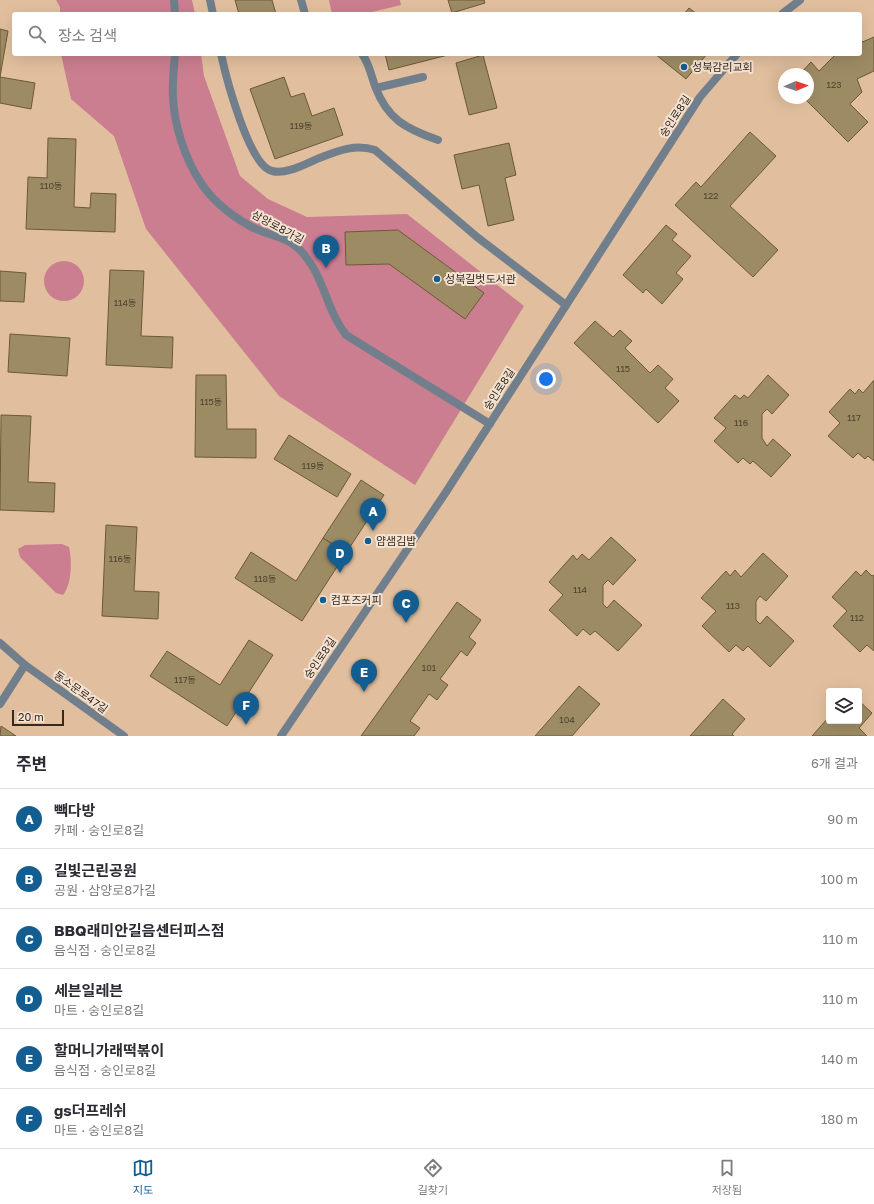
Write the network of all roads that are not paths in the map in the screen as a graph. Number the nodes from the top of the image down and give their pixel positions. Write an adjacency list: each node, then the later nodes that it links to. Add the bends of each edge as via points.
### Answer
1 (174, 0): 5 (street)
2 (210, 0): 6 (street)
3 (301, 0): 7 (street)
4 (800, 0): 8 (street)
5 (175, 12)
6 (213, 12)
7 (304, 12)
8 (785, 12)
9 (175, 56): 17 (street, 삼양로8가길, via 173,96 176,119 186,151 201,183 223,207 249,226 299,248 314,266 336,322 346,335)
10 (222, 56): 16 (street, via 247,140 265,168 276,172 292,169 354,146 375,150 477,237)
11 (364, 56): 14 (street)
12 (735, 56): 16 (street, 숭인로8길, via 700,97)
13 (423, 77): 14 (street)
14 (376, 88): 15 (street, via 387,110 398,122 417,133)
15 (438, 140)
16 (566, 305): 17 (street, 숭인로8길)
17 (490, 424): 22 (street, 숭인로8길)
18 (0, 643): 19 (street, 동소문로47길)
19 (25, 666): 20 (street); 21 (street, 동소문로47길)
20 (0, 704)
21 (124, 736)
22 (281, 736)

